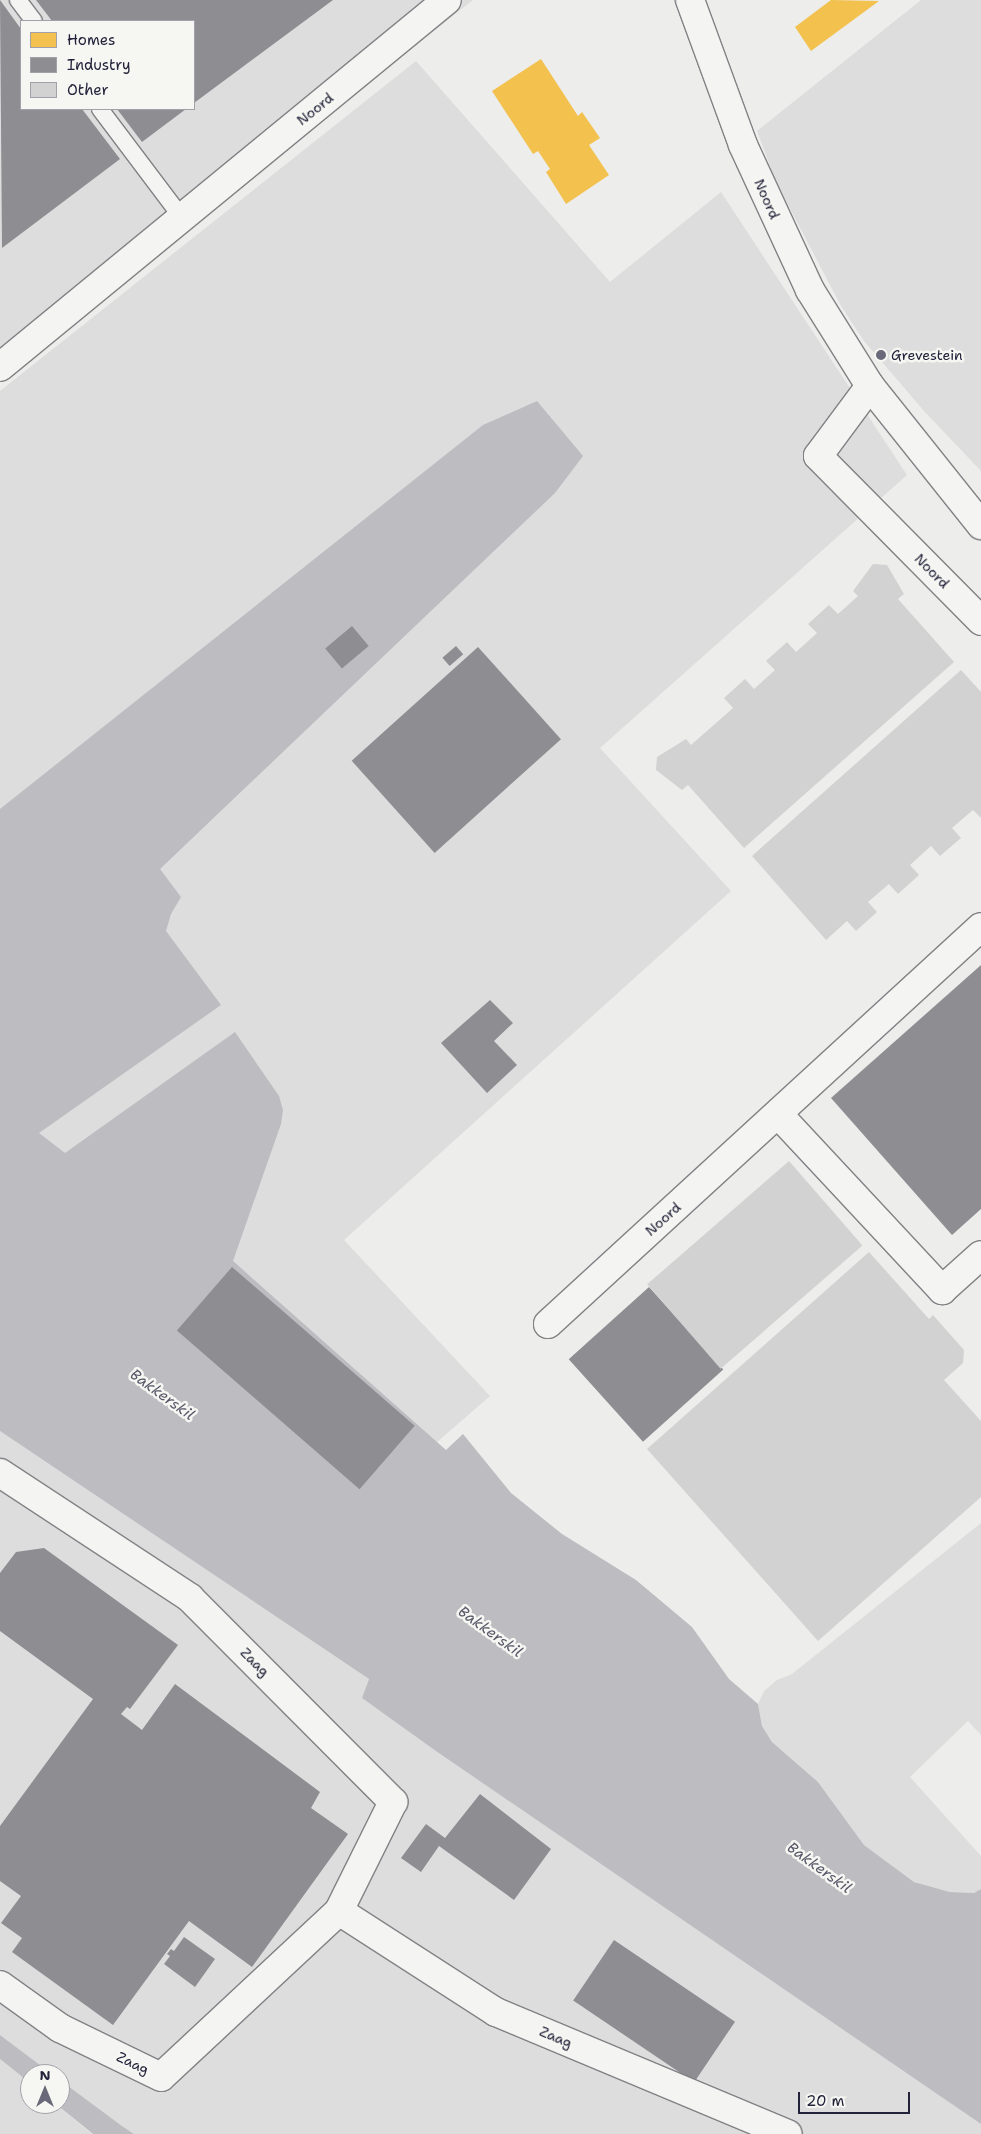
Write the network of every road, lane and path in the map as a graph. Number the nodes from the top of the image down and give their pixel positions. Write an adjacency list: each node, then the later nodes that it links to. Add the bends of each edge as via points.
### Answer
1 (18, 0): 4 (lane)
2 (447, 0): 6 (street, Noord)
3 (690, 0): 8 (street, Noord, via 743,145 776,220 810,290)
4 (33, 20)
5 (101, 110): 6 (lane)
6 (182, 218): 7 (street, Noord)
7 (0, 367)
8 (870, 386): 9 (street, Noord); 10 (street, Noord, via 818,456)
9 (981, 525)
10 (981, 621)
11 (981, 927): 12 (street, Noord)
12 (778, 1114): 13 (street, via 942,1290); 14 (street, Noord)
13 (981, 1255)
14 (548, 1324)
15 (0, 1473): 16 (street, Zaag, via 190,1598 393,1802)
16 (339, 1911): 17 (street, Zaag, via 161,2077 60,2028); 18 (street, Zaag, via 496,2012)
17 (0, 1985)
18 (788, 2134)

